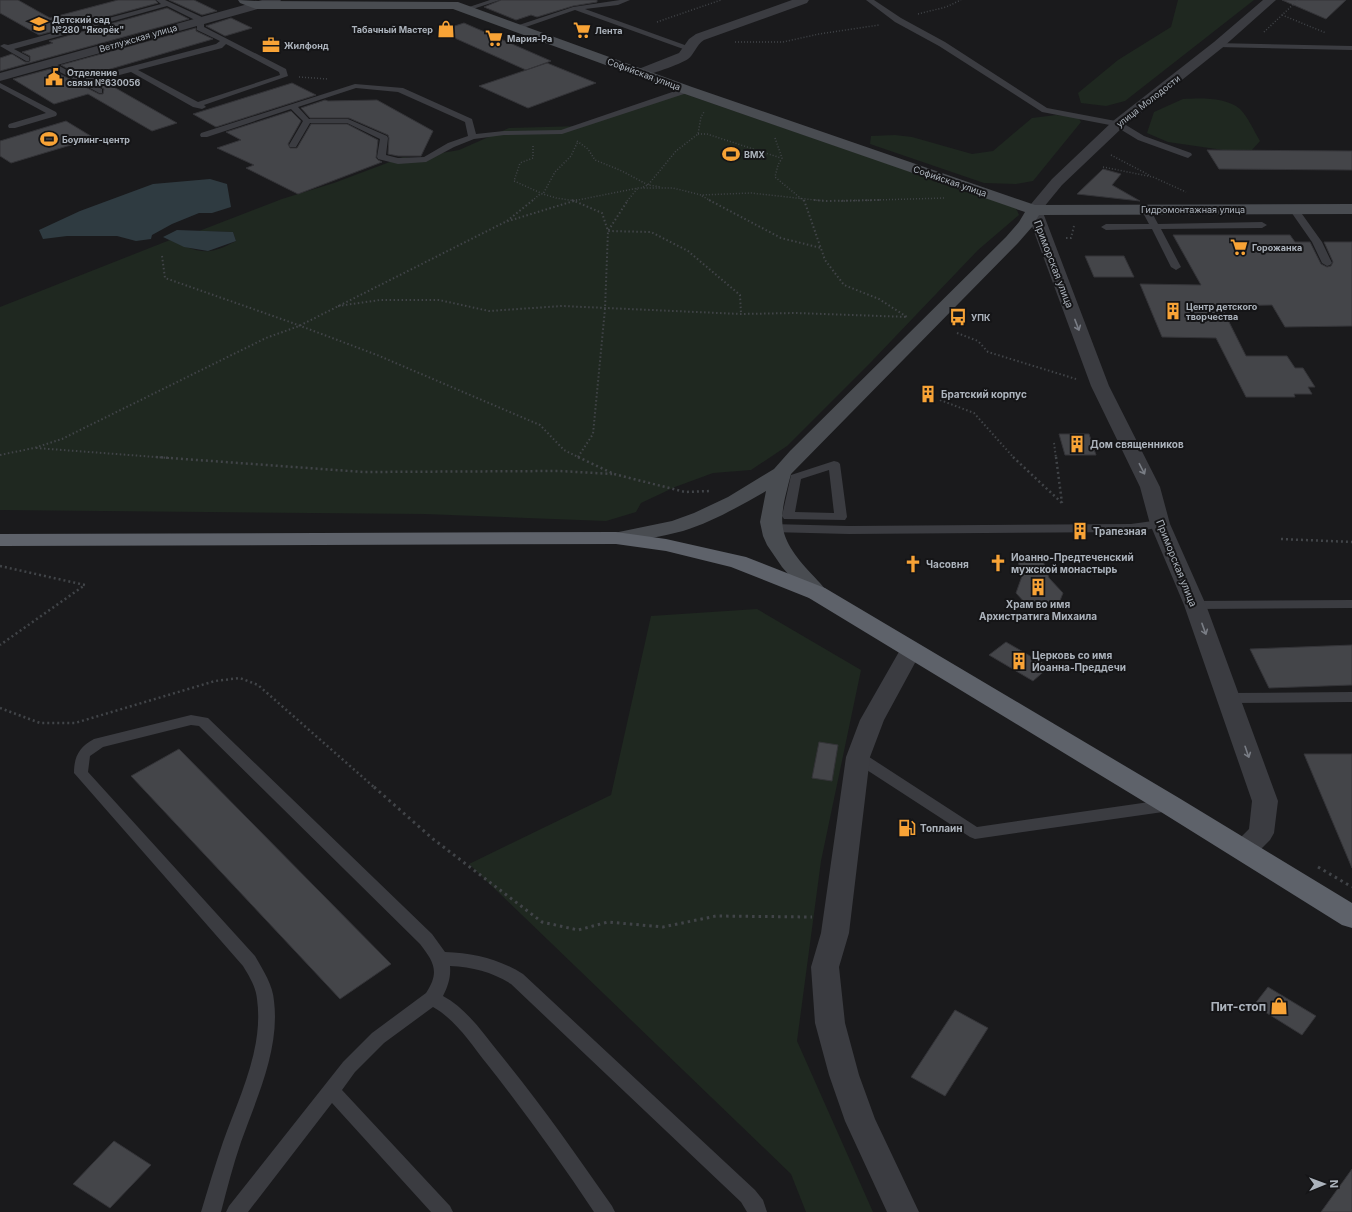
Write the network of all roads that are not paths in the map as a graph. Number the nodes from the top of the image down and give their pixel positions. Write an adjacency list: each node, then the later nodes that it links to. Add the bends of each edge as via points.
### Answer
1 (159, 0): 10 (lane)
2 (275, 0): 9 (street, Ветлужская улица)
3 (497, 0): 12 (lane)
4 (627, 0): 11 (lane)
5 (803, 0): 19 (street, via 700,37)
6 (869, 0): 32 (lane, via 1045,110)
7 (1270, 0): 17 (street, улица Молодости)
8 (392, 2): 9 (main road, Софийская улица); 12 (main road, Софийская улица, via 454,5)
9 (250, 3): 13 (street, Ветлужская улица)
10 (168, 4): 13 (lane); 18 (lane)
11 (574, 8): 14 (lane); 19 (lane)
12 (467, 9): 14 (main road, Софийская улица)
13 (201, 20): 15 (lane, via 200,28); 22 (street, Ветлужская улица)
14 (517, 27): 24 (main road, Софийская улица)
15 (225, 41): 23 (lane, via 219,46); 23 (lane, via 283,71 284,76 199,106)
16 (0, 44): 18 (lane)
17 (1218, 45): 20 (lane); 32 (street, улица Молодости)
18 (7, 48): 21 (lane)
19 (689, 48): 24 (street, via 684,56)
20 (1352, 48)
21 (26, 59)
22 (49, 64): 25 (street, Ветлужская улица); 26 (lane)
23 (133, 70): 26 (lane)
24 (641, 73): 28 (main road, Софийская улица)
25 (0, 77)
26 (83, 82): 29 (lane)
27 (0, 85): 33 (lane, via 53,114)
28 (687, 90): 35 (lane, via 562,132 504,133); 41 (main road, Софийская улица)
29 (99, 91)
30 (292, 106): 31 (lane); 34 (lane); 35 (lane, via 355,86 400,90 469,121)
31 (307, 121): 35 (lane, via 348,121 384,138 381,157 398,161 426,159); 36 (lane)
32 (1118, 124): 37 (lane, via 1141,138); 41 (street, улица Молодости, via 1057,182)
33 (12, 126)
34 (204, 135)
35 (472, 137)
36 (293, 145)
37 (1188, 155)
38 (1294, 208): 39 (main road, Гидромонтажная улица); 40 (main road, Гидромонтажная улица); 45 (lane, via 1317,242)
39 (1146, 209): 41 (main road, Гидромонтажная улица); 42 (lane)
40 (1352, 209)
41 (1034, 210): 47 (main road, via 1012,240); 49 (street, Приморская улица, one-way to 49, via 1100,386 1150,487)
42 (1154, 225): 43 (lane); 44 (lane); 46 (lane)
43 (1262, 225)
44 (1106, 227)
45 (1327, 263)
46 (1176, 267)
47 (781, 473): 48 (main road); 50 (main road, via 736,501 702,517 677,526)
48 (777, 516): 48 (lane, via 795,477 834,464 841,517); 49 (lane, via 849,530 1116,528); 52 (main road, via 778,544 790,565)
49 (1160, 524): 54 (street, Приморская улица)
50 (616, 538): 51 (highway); 52 (highway, via 666,545 738,562)
51 (0, 540)
52 (817, 593): 55 (highway)
53 (1352, 604): 54 (lane)
54 (1195, 605): 57 (street, Приморская улица, one-way to 57)
55 (911, 650): 58 (street, via 872,720); 59 (highway)
56 (1352, 697): 57 (lane)
57 (1228, 698): 60 (street, Приморская улица, one-way to 60, via 1265,801 1261,833)
58 (858, 757): 59 (lane, via 975,833); 70 (street, via 835,934 825,967 830,1023 860,1121)
59 (1170, 805): 60 (highway)
60 (1244, 850): 61 (highway)
61 (1352, 917)
62 (441, 959): 63 (lane, via 441,980); 65 (lane, via 426,939 202,722 191,720 176,723 100,743 85,752 81,761 82,773 87,781 249,961 266,999 267,1025 260,1060); 69 (lane, via 481,962 503,969 517,979 748,1196 756,1206)
63 (432, 998): 64 (lane, via 378,1038 349,1067); 68 (lane, via 459,1016 507,1074 552,1133)
64 (332, 1090): 66 (lane); 67 (lane)
65 (211, 1212)
66 (236, 1212)
67 (444, 1212)
68 (606, 1212)
69 (757, 1212)
70 (903, 1212)

